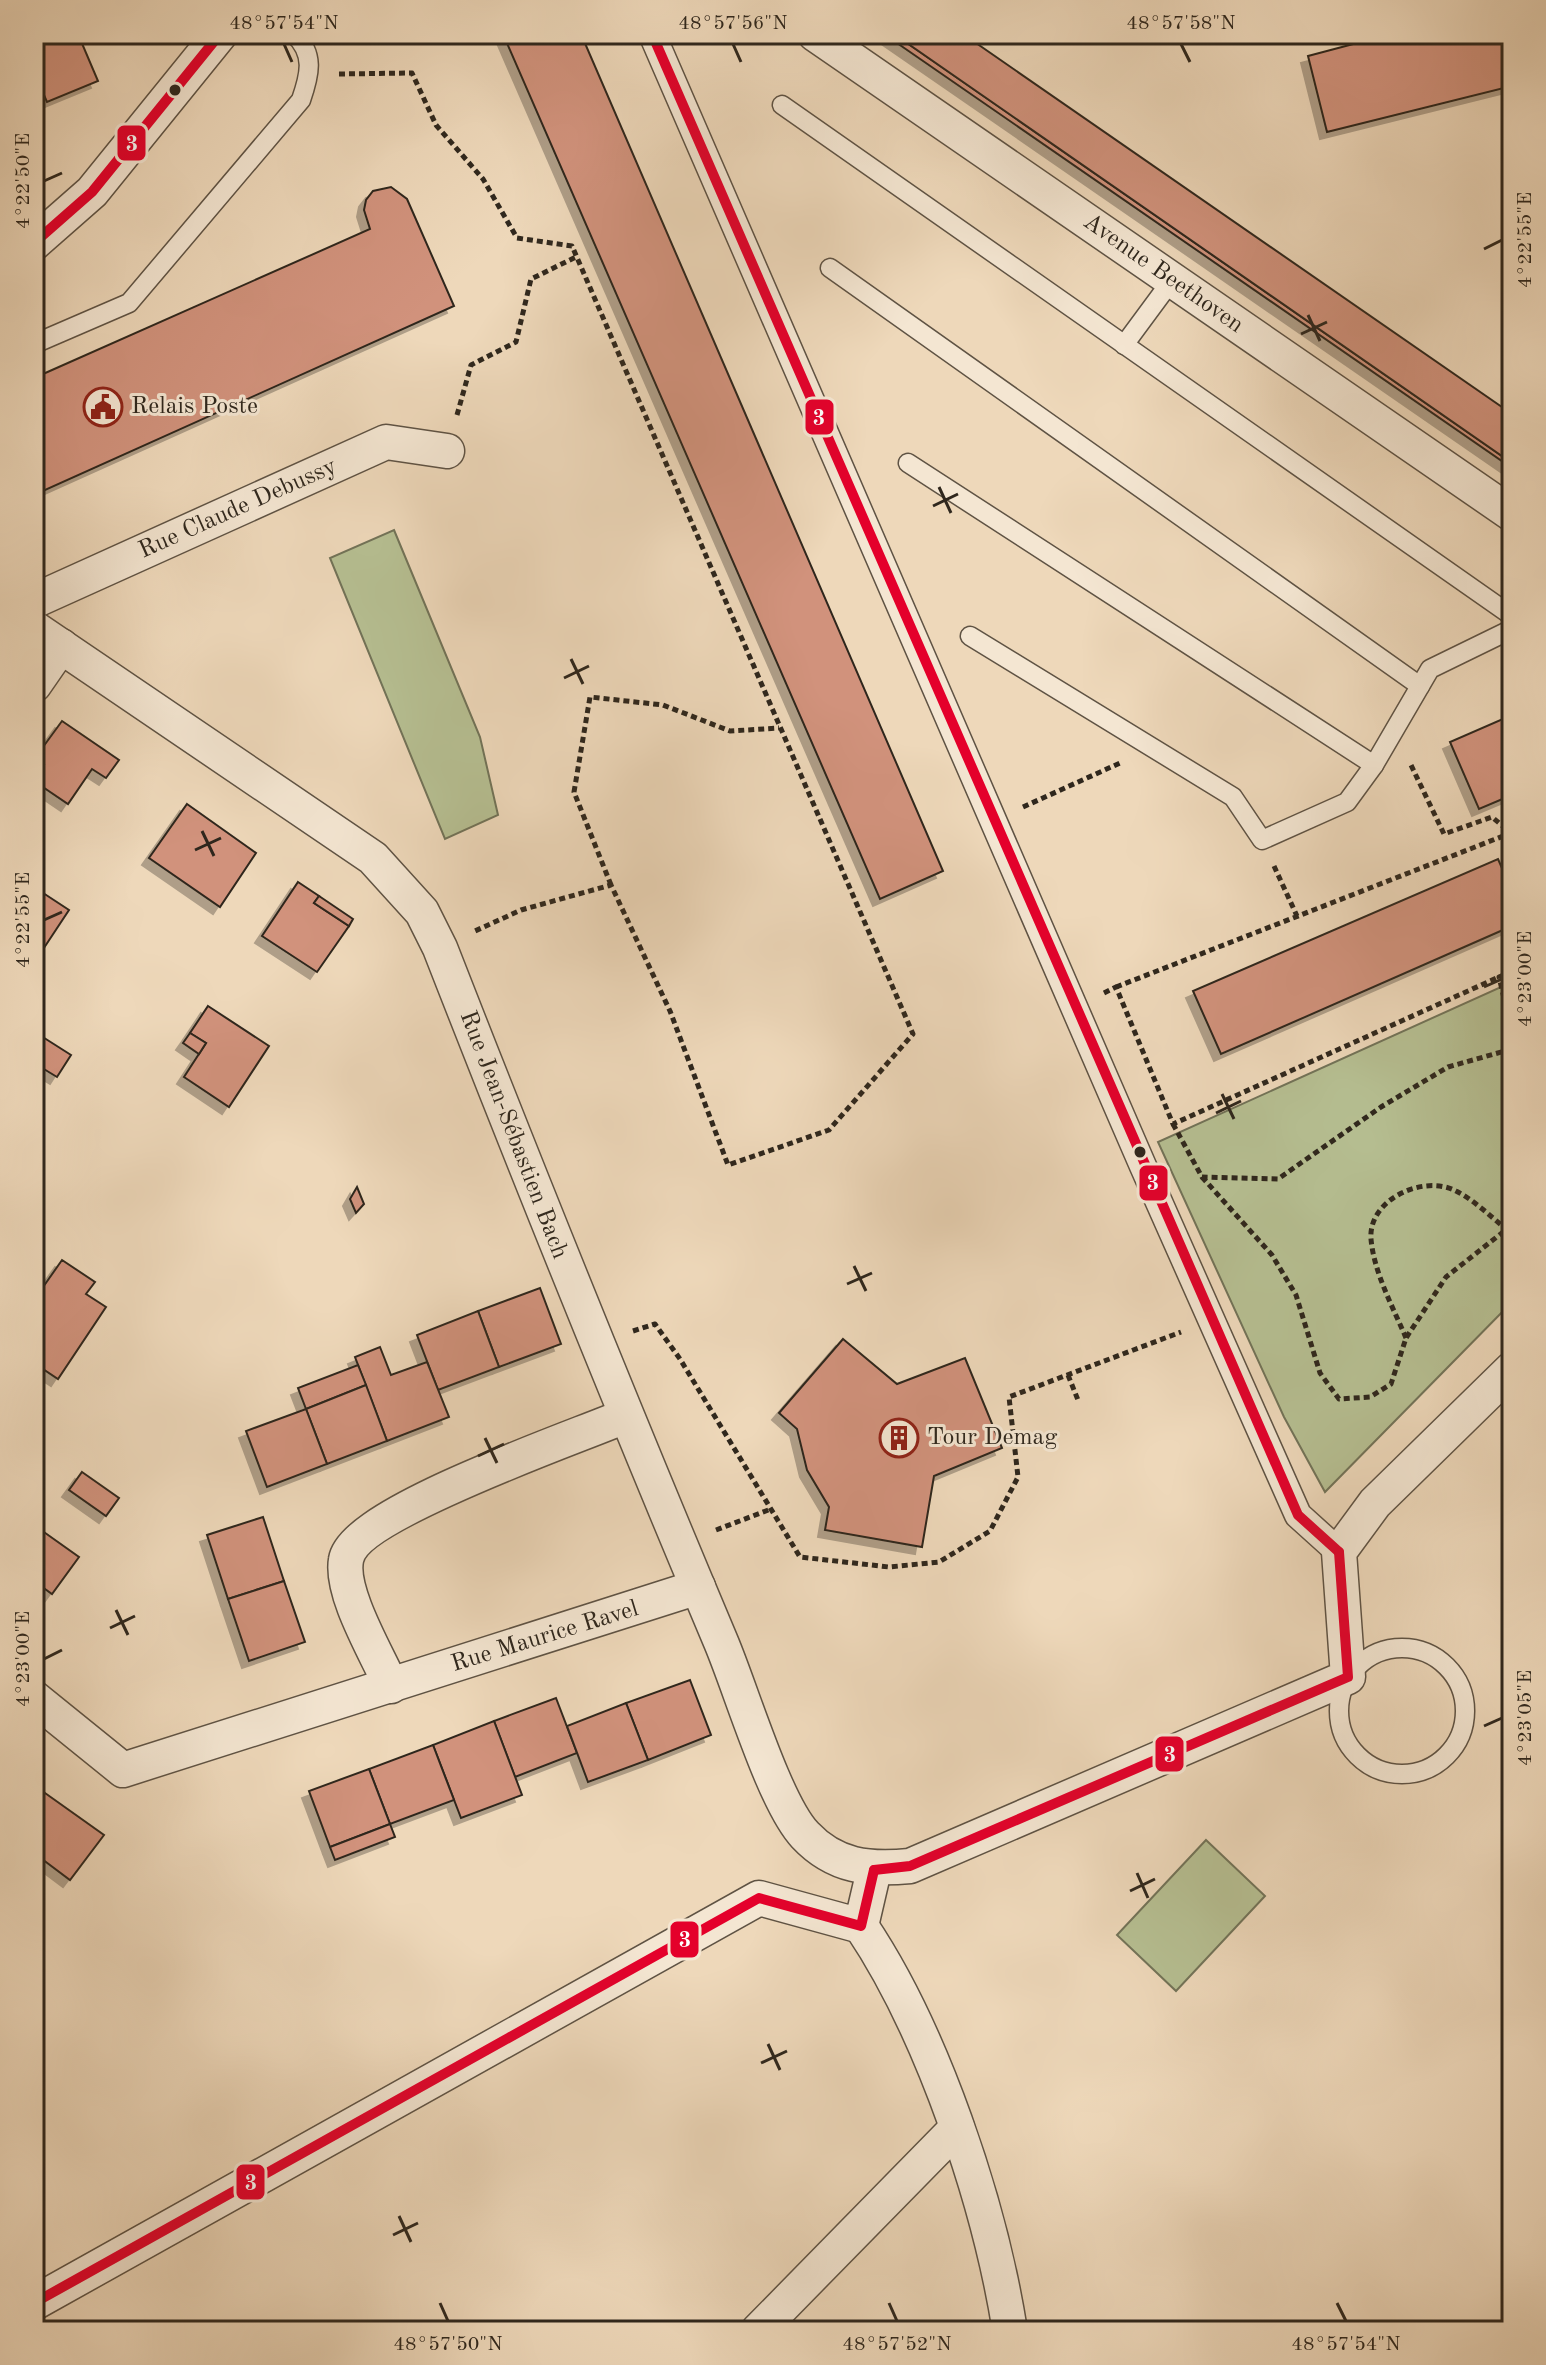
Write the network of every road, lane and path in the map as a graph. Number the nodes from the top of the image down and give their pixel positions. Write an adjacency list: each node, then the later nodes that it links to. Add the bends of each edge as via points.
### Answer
1 (220, 34): 7 (street, via 92,192)
2 (294, 34): 5 (lane, via 307,47)
3 (652, 34): 27 (street)
4 (815, 34): 10 (street, Avenue Beethoven)
5 (310, 74): 8 (path, via 412,73 436,125 483,179 517,238 572,246); 11 (lane, via 301,100 129,303)
6 (782, 105): 12 (lane)
7 (34, 243)
8 (576, 257): 13 (path, via 531,279 516,342 471,365); 23 (path)
9 (830, 268): 22 (lane)
10 (1172, 280): 12 (lane); 15 (street, Avenue Beethoven)
11 (34, 344)
12 (1124, 345): 17 (lane)
13 (447, 451): 16 (street, Rue Claude Debussy, via 386,442)
14 (908, 463): 26 (lane)
15 (1512, 514)
16 (34, 601)
17 (1512, 616)
18 (1512, 629): 22 (lane, via 1430,669)
19 (970, 636): 25 (lane)
20 (48, 637): 21 (street); 32 (street, Rue Jean-Sébastien Bach, via 373,858 422,912)
21 (34, 685)
22 (1420, 686): 24 (lane)
23 (779, 728): 30 (path, via 730,731 663,705 590,697 574,792); 30 (path, via 913,1034 829,1130 728,1165 670,1011)
24 (1394, 730): 26 (lane); 28 (path, via 1444,834 1492,817)
25 (1154, 748): 27 (path); 29 (lane, via 1233,797)
26 (1374, 765): 29 (lane, via 1347,802)
27 (993, 820): 36 (street)
28 (1512, 833): 31 (path)
29 (1262, 840): 31 (path)
30 (611, 885): 32 (path, via 521,910)
31 (1297, 916): 35 (path)
32 (440, 948): 45 (street, Rue Jean-Sébastien Bach)
33 (1512, 971): 34 (path)
34 (1499, 977): 37 (path); 39 (path)
35 (1116, 987): 36 (path); 39 (path)
36 (1074, 1007): 43 (street)
37 (1512, 1032)
38 (1512, 1049): 40 (path, via 1448,1067 1278,1179)
39 (1173, 1124): 40 (path)
40 (1202, 1177): 44 (path, via 1272,1255 1296,1295 1320,1373 1339,1399 1370,1397 1391,1384)
41 (1512, 1225): 42 (path)
42 (1505, 1228): 44 (path, via 1446,1277); 44 (path, via 1455,1190 1418,1184 1382,1205 1371,1236 1378,1270)
43 (1212, 1321): 47 (path); 52 (street, via 1298,1515)
44 (1406, 1338)
45 (596, 1343): 49 (street, Rue Jean-Sébastien Bach); 50 (path, via 655,1324)
46 (1512, 1369): 52 (street, via 1375,1503)
47 (1068, 1375): 48 (path); 50 (path, via 1009,1397 1018,1477 990,1531 939,1562 889,1567 800,1557)
48 (1078, 1400)
49 (625, 1416): 51 (street, Rue Jean-Sébastien Bach); 55 (street, via 405,1507 360,1535 346,1558 349,1592)
50 (771, 1509): 51 (path)
51 (680, 1544): 53 (street, Rue Jean-Sébastien Bach)
52 (1339, 1552): 54 (street)
53 (698, 1587): 55 (street, Rue Maurice Ravel); 57 (street, Rue Jean-Sébastien Bach, via 786,1806 803,1834 829,1856)
54 (1348, 1677): 54 (lane, via 1338,1713 1343,1734 1372,1767 1393,1774 1415,1773 1436,1765 1462,1735 1464,1695 1443,1661 1425,1651 1385,1649 1367,1657); 57 (street, via 910,1866)
55 (391, 1686): 56 (street, Rue Maurice Ravel, via 123,1770)
56 (34, 1698)
57 (874, 1870): 58 (street)
58 (861, 1926): 59 (street, via 892,1972); 60 (street, via 759,1898)
59 (957, 2128): 61 (street); 62 (street, via 1001,2275)
60 (34, 2303)
61 (758, 2331)
62 (1010, 2331)

